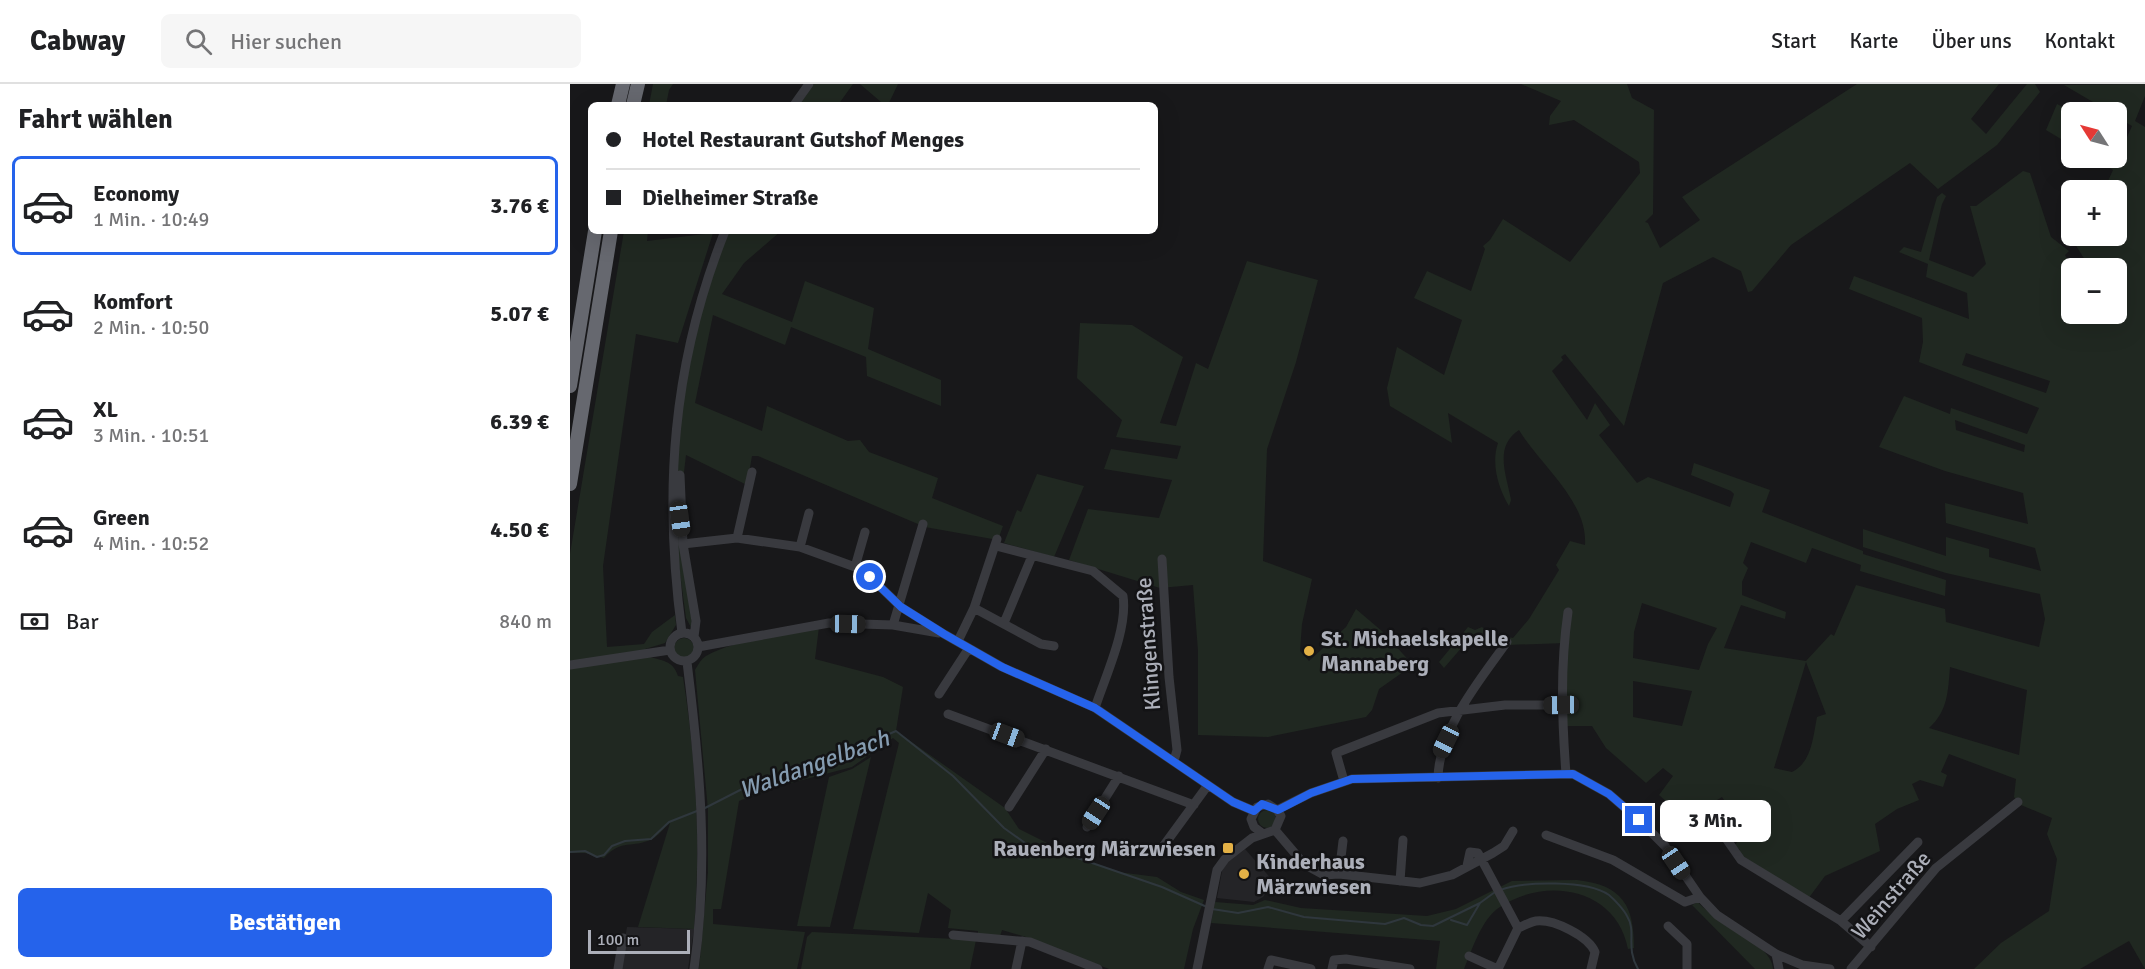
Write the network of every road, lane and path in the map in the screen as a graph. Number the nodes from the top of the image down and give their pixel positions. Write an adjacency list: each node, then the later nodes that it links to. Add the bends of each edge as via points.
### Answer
1 (623, 84): 4 (highway)
2 (638, 84): 5 (highway)
3 (809, 84): 6 (street)
4 (619, 102)
5 (634, 102)
6 (797, 102)
7 (595, 234): 10 (highway)
8 (611, 234): 13 (highway)
9 (723, 234): 28 (street, via 692,332 677,410 671,508)
10 (570, 386)
11 (752, 472): 17 (street)
12 (680, 475): 18 (street)
13 (570, 484)
14 (809, 513): 19 (street)
15 (923, 524): 23 (street)
16 (866, 532): 22 (street)
17 (737, 538): 18 (street); 19 (street)
18 (683, 544): 30 (street)
19 (800, 548): 22 (street)
20 (1032, 556): 24 (street, via 997,542); 26 (street); 40 (street, via 1093,572 1123,596 1125,608 1115,650)
21 (1162, 559): 44 (street, Klingenstraße, via 1168,677 1177,750)
22 (855, 567): 23 (street)
23 (901, 607): 27 (street); 29 (street)
24 (974, 608): 26 (street); 31 (street)
25 (1568, 612): 39 (street)
26 (1004, 623): 33 (street, via 1041,644)
27 (893, 625): 29 (street); 30 (street, via 829,623)
28 (682, 633): 30 (street); 35 (street, via 673,639)
29 (944, 634): 31 (street)
30 (696, 638): 36 (street, via 694,658)
31 (958, 641): 34 (street)
32 (1507, 642): 41 (street)
33 (1054, 645)
34 (969, 648): 38 (street); 40 (street)
35 (670, 650): 36 (street, via 677,660); 37 (street)
36 (687, 662): 84 (street, via 703,825 703,882)
37 (570, 665)
38 (939, 694)
39 (1561, 705): 41 (street, via 1505,705); 45 (street)
40 (1095, 708): 44 (street)
41 (1461, 711): 47 (street, via 1438,713 1336,753); 48 (street, via 1438,757)
42 (948, 714): 43 (street)
43 (1046, 749): 46 (street); 52 (street)
44 (1174, 761): 49 (street)
45 (1566, 774): 48 (street); 70 (street, via 1588,781 1639,820 1665,846)
46 (1119, 776): 51 (street); 55 (street)
47 (1343, 777): 48 (street); 53 (street)
48 (1438, 778)
49 (1208, 785): 51 (street); 54 (street)
50 (2018, 802): 77 (street, Weinstraße, via 1936,868)
51 (1194, 805): 66 (street)
52 (1009, 807)
53 (1278, 810): 54 (street, via 1262,804); 57 (street, via 1280,824)
54 (1254, 811): 56 (street)
55 (1087, 827)
56 (1254, 827): 59 (street); 62 (street)
57 (1275, 830): 59 (street); 68 (street, via 1313,871)
58 (1513, 831): 67 (street, via 1504,846)
59 (1263, 833): 62 (street)
60 (1546, 835): 70 (street, via 1613,860 1685,902)
61 (1725, 837): 71 (street, via 1741,860)
62 (1251, 838): 87 (street, via 1217,870)
63 (1403, 840): 69 (street)
64 (1343, 841): 68 (street)
65 (1918, 842): 71 (street)
66 (1159, 852)
67 (1483, 859): 69 (street, via 1432,882); 73 (street)
68 (1339, 874): 69 (street)
69 (1400, 881)
70 (1700, 897): 78 (street, via 1718,915)
71 (1841, 921): 77 (street)
72 (1668, 926): 92 (street, via 1687,944)
73 (1518, 928): 82 (street); 91 (street, via 1536,921 1547,922 1583,938 1595,952)
74 (953, 935): 76 (street)
75 (623, 938): 83 (street)
76 (1022, 941): 85 (street); 86 (street)
77 (1871, 947): 95 (street, Weinstraße)
78 (1776, 954): 93 (street); 94 (street, via 1802,965)
79 (1469, 956): 82 (street)
80 (1333, 964): 81 (street)
81 (1397, 968): 90 (street)
82 (1502, 968)
83 (618, 969)
84 (694, 969)
85 (1016, 969)
86 (1098, 969)
87 (1197, 969)
88 (1268, 969): 89 (street, via 1270,960)
89 (1311, 969)
90 (1410, 969)
91 (1591, 969)
92 (1687, 969)
93 (1779, 969)
94 (1830, 969)
95 (1851, 969)

